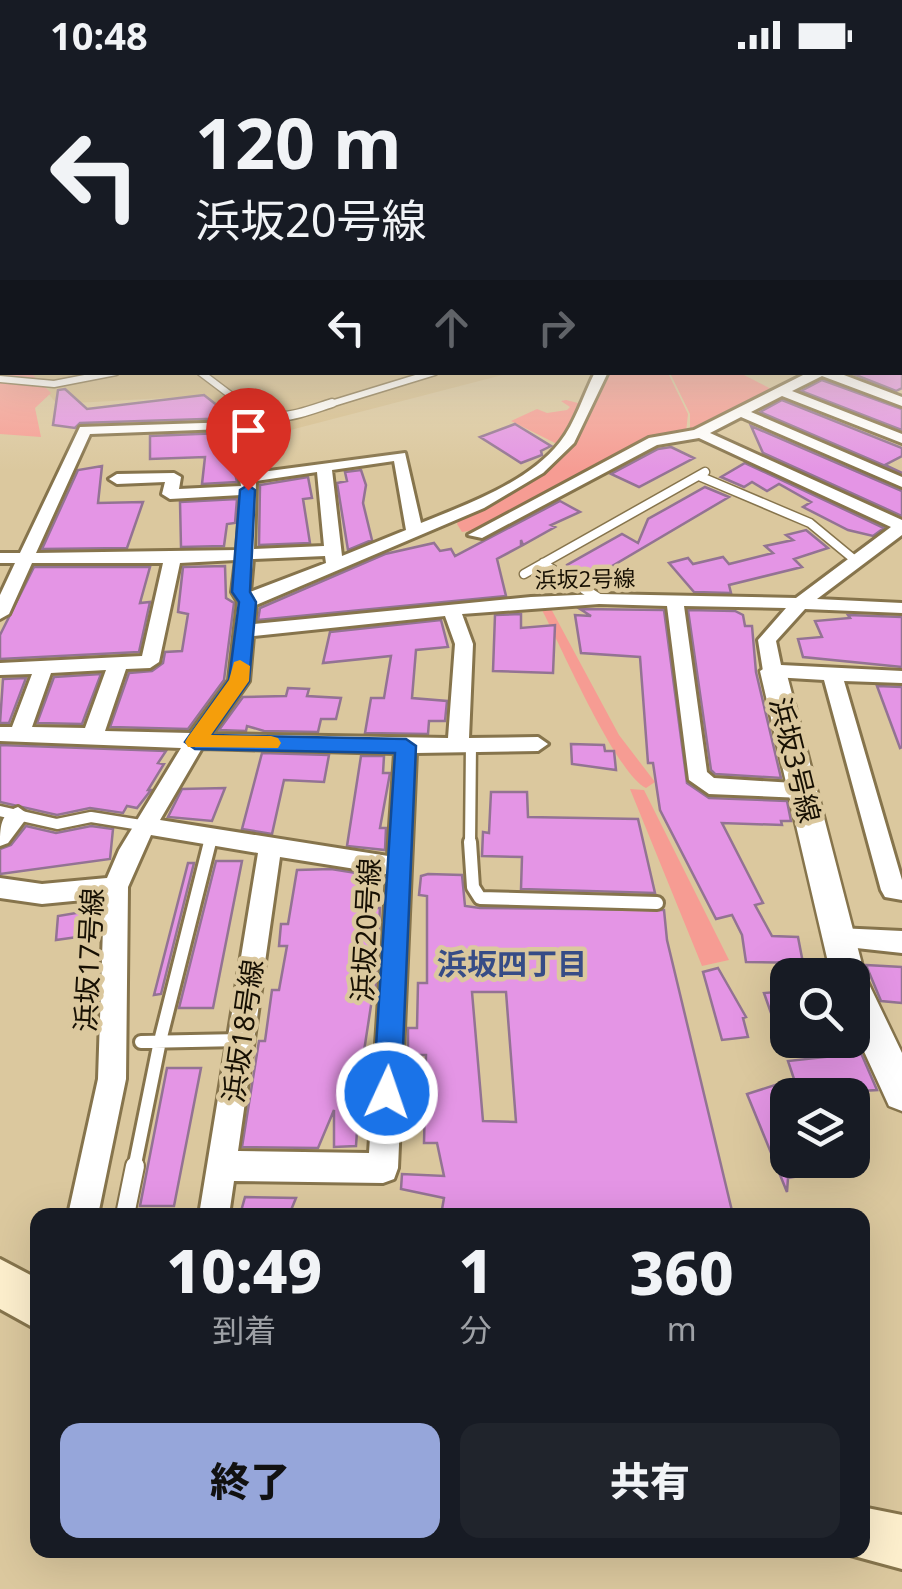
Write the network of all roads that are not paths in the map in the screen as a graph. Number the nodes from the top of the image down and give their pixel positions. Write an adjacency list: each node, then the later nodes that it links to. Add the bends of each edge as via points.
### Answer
1 (59, 375): 9 (lane)
2 (103, 375): 9 (lane)
3 (204, 375): 4 (lane, via 257,415 281,419)
4 (425, 375)
5 (601, 375): 20 (street, via 566,443 538,470)
6 (815, 375): 10 (street)
7 (827, 375): 11 (street)
8 (0, 379): 9 (lane)
9 (68, 383)
10 (782, 392): 11 (street); 12 (street)
11 (886, 407): 14 (street)
12 (740, 412): 13 (street); 17 (street)
13 (699, 433): 19 (street); 21 (street, via 654,441)
14 (902, 440)
15 (324, 467): 18 (street); 20 (street, via 400,456); 26 (street)
16 (116, 480): 18 (street, via 174,477 170,494)
17 (902, 482)
18 (248, 484): 22 (street, 浜坂17号線); 24 (street, 浜坂17号線, via 244,447 230,426 85,430)
19 (902, 526): 27 (street)
20 (414, 531): 26 (street)
21 (476, 534)
22 (245, 556): 25 (street); 26 (street); 32 (street, 浜坂17号線, via 241,592)
23 (0, 558): 24 (street)
24 (26, 558): 25 (street); 37 (street)
25 (174, 558): 40 (street, via 150,662)
26 (334, 559): 32 (street)
27 (856, 561): 28 (lane, via 810,523 702,474); 34 (street)
28 (543, 563): 29 (lane); 30 (lane)
29 (524, 574)
30 (599, 599): 31 (street, 浜坂2号線); 35 (street, 浜坂2号線)
31 (675, 601): 33 (street, 浜坂2号線); 52 (street, via 698,774 709,786)
32 (248, 602): 38 (street, 浜坂17号線)
33 (754, 602): 34 (street, 浜坂2号線); 39 (street)
34 (800, 603): 36 (street, 浜坂2号線); 39 (street)
35 (450, 608): 38 (street, 浜坂2号線); 49 (street, via 464,644)
36 (902, 608)
37 (0, 614)
38 (244, 631): 48 (street, 浜坂17号線, via 239,681)
39 (770, 634): 43 (street)
40 (118, 664): 41 (street); 47 (street)
41 (44, 667): 42 (street); 46 (street)
42 (0, 669)
43 (773, 671): 44 (street, 浜坂3号線); 52 (street, 浜坂3号線)
44 (832, 674): 45 (street, 浜坂3号線); 61 (street, via 892,890)
45 (902, 677)
46 (10, 734): 47 (street)
47 (88, 738): 48 (street)
48 (195, 742): 51 (street); 54 (street, 浜坂17号線)
49 (464, 743): 50 (street); 51 (street); 62 (lane, via 470,867 480,898)
50 (538, 744)
51 (406, 746): 58 (street, 浜坂20号線)
52 (802, 790): 63 (street, 浜坂3号線)
53 (9, 813): 54 (lane, via 57,824 91,816); 55 (street)
54 (147, 826): 56 (street); 59 (street, 浜坂17号線)
55 (0, 837)
56 (211, 838): 57 (street); 69 (lane)
57 (270, 848): 58 (street); 67 (street, 浜坂18号線)
58 (399, 867): 71 (street, 浜坂20号線, via 383,1168)
59 (116, 887): 60 (street, via 42,894); 72 (street, 浜坂17号線, via 112,1079)
60 (0, 888)
61 (902, 890)
62 (658, 903)
63 (838, 938): 64 (street); 65 (street, 浜坂3号線)
64 (902, 942)
65 (843, 958)
66 (870, 1022): 70 (street)
67 (242, 1040): 69 (lane); 71 (street, 浜坂18号線)
68 (141, 1042): 69 (lane)
69 (160, 1042): 73 (lane)
70 (899, 1081)
71 (223, 1166): 74 (street, 浜坂18号線)
72 (85, 1208)
73 (127, 1208)
74 (215, 1208)
75 (0, 1282): 76 (main road)
76 (30, 1302)
77 (870, 1536): 78 (main road)
78 (902, 1542)

